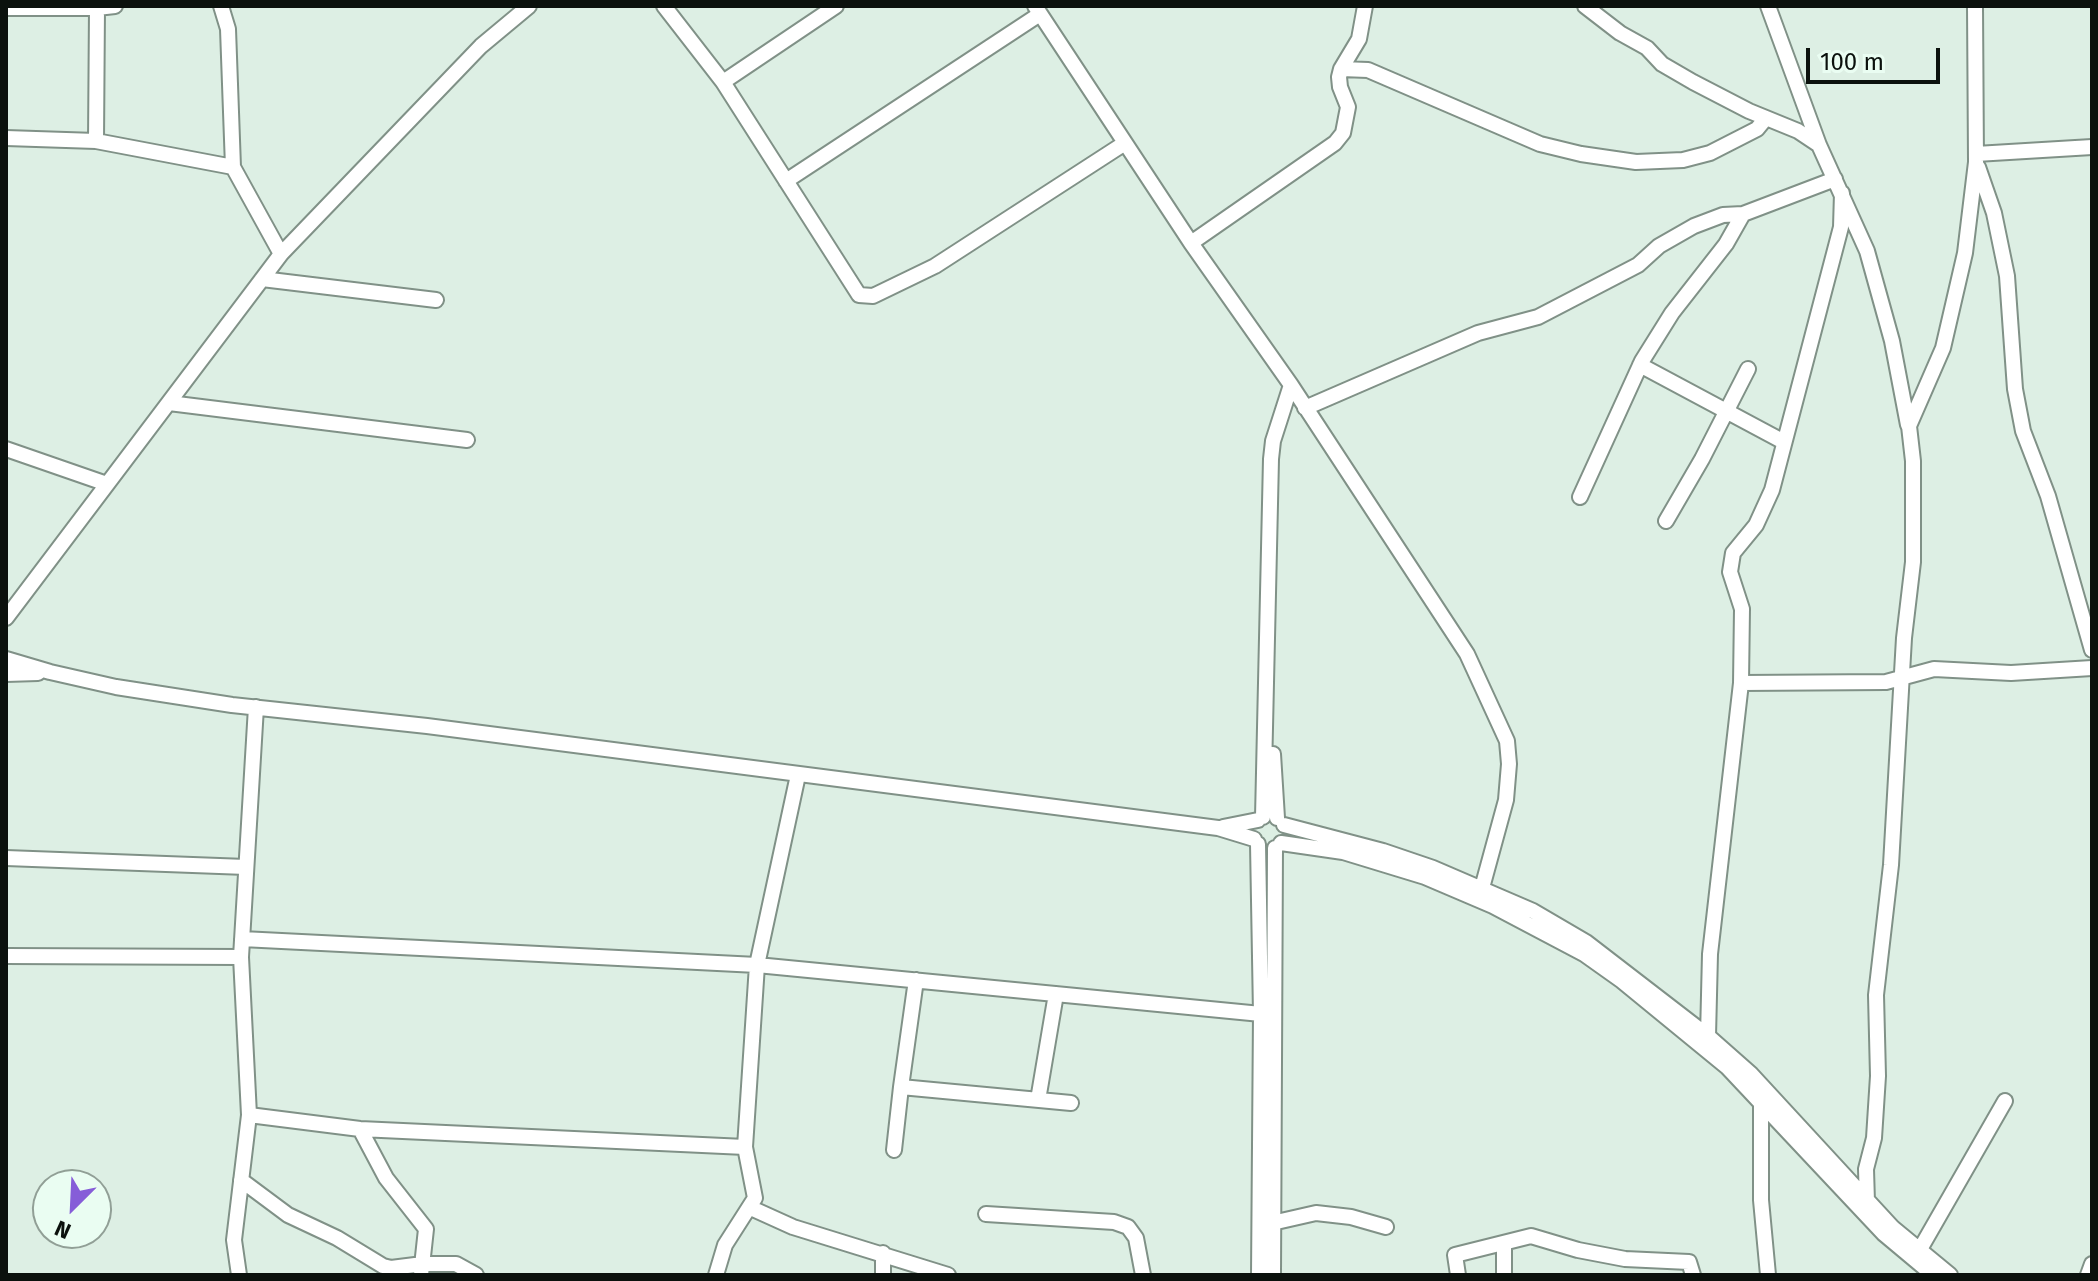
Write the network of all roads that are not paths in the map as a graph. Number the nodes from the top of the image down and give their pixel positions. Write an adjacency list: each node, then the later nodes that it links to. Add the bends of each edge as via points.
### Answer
1 (115, 6): 11 (street)
2 (221, 6): 22 (street, via 228,29)
3 (529, 6): 27 (street, via 481,46)
4 (664, 6): 14 (street)
5 (836, 6): 14 (street)
6 (1365, 6): 13 (street, via 1359,39)
7 (1585, 6): 15 (street, via 1662,64)
8 (1768, 6): 19 (street)
9 (1975, 6): 21 (street)
10 (6, 8): 11 (street)
11 (97, 8): 17 (street)
12 (1037, 10): 18 (street); 23 (street)
13 (1341, 69): 15 (street, via 1368,70 1540,144 1636,162 1710,153 1748,135); 26 (street, via 1348,119 1335,143)
14 (723, 82): 23 (street)
15 (1766, 118): 19 (street)
16 (6, 138): 17 (street)
17 (96, 141): 22 (street)
18 (1125, 143): 23 (street, via 935,266 867,298 854,288); 26 (street)
19 (1819, 145): 24 (street)
20 (2092, 147): 21 (street)
21 (1976, 158): 35 (street, via 1965,253 1943,348); 43 (street, via 2007,276 2023,431 2048,496)
22 (233, 167): 27 (street)
23 (786, 181)
24 (1838, 186): 25 (street); 35 (street, via 1867,251); 37 (street, via 1841,227)
25 (1743, 214): 30 (street); 32 (street, via 1694,226 1638,265 1538,317)
26 (1191, 243): 32 (street)
27 (281, 254): 28 (street)
28 (262, 279): 29 (street); 33 (street)
29 (436, 300)
30 (1640, 365): 34 (street); 40 (street)
31 (1748, 369): 34 (street)
32 (1297, 396): 52 (street, via 1280,442 1275,492); 58 (street, via 1467,654 1507,741 1506,800)
33 (169, 403): 36 (street); 39 (street)
34 (1726, 412): 37 (street); 41 (street)
35 (1909, 426): 48 (street, via 1913,562)
36 (467, 440)
37 (1784, 442): 49 (street, via 1772,490 1731,563 1742,609)
38 (6, 449): 39 (street)
39 (107, 484): 42 (street)
40 (1580, 497)
41 (1666, 521)
42 (6, 618)
43 (2092, 650)
44 (6, 659): 46 (street)
45 (2092, 668): 48 (street, via 2011,673 1934,669)
46 (50, 672): 47 (street); 50 (street)
47 (6, 674)
48 (1901, 676): 49 (street, via 1864,684); 77 (street, via 1891,865 1876,995 1878,1076)
49 (1741, 683): 66 (street, via 1710,954)
50 (256, 707): 51 (street); 57 (street)
51 (798, 775): 53 (street); 62 (street)
52 (1270, 820): 53 (street); 54 (street, via 1253,829); 55 (street, via 1286,831); 58 (street, via 1383,851)
53 (1218, 828): 54 (street)
54 (1256, 842): 55 (street, via 1269,849); 65 (street)
55 (1278, 846): 69 (street, via 1328,849 1383,863 1548,932 1633,990); 80 (street)
56 (6, 858): 57 (street)
57 (246, 867): 59 (street)
58 (1482, 888): 66 (street, via 1586,942)
59 (242, 939): 61 (street); 62 (street)
60 (6, 956): 61 (street)
61 (241, 957): 72 (street)
62 (757, 965): 63 (street); 74 (street)
63 (916, 980): 64 (street); 67 (street)
64 (1056, 994): 65 (street); 68 (street)
65 (1261, 1014): 93 (street)
66 (1708, 1036): 77 (street, via 1751,1074)
67 (901, 1087): 68 (street); 75 (street)
68 (1038, 1100): 71 (street)
69 (1761, 1101): 98 (street); 99 (street, via 1884,1234)
70 (2005, 1101): 83 (street)
71 (1071, 1103)
72 (249, 1115): 73 (street); 76 (street)
73 (360, 1129): 74 (street); 86 (street, via 386,1178 426,1229)
74 (745, 1147): 78 (street, via 755,1198)
75 (894, 1150)
76 (241, 1180): 86 (street, via 288,1215 383,1266); 87 (street, via 234,1240)
77 (1867, 1202): 83 (street)
78 (751, 1208): 84 (street, via 793,1227); 89 (street, via 725,1245)
79 (986, 1214): 92 (street, via 1128,1227 1136,1238)
80 (1272, 1223): 81 (street, via 1316,1213); 94 (street)
81 (1386, 1227)
82 (1504, 1245): 95 (street, via 1455,1255); 96 (street); 97 (street, via 1531,1236 1625,1259 1683,1260)
83 (1919, 1251): 100 (street)
84 (883, 1253): 90 (street); 91 (street)
85 (2092, 1264): 101 (street)
86 (422, 1270): 88 (street, via 456,1264)
87 (239, 1275)
88 (476, 1275)
89 (716, 1275)
90 (883, 1275)
91 (948, 1275)
92 (1143, 1275)
93 (1259, 1275)
94 (1273, 1275)
95 (1458, 1275)
96 (1504, 1275)
97 (1693, 1275)
98 (1768, 1275)
99 (1933, 1275)
100 (1950, 1275)
101 (2088, 1275)

